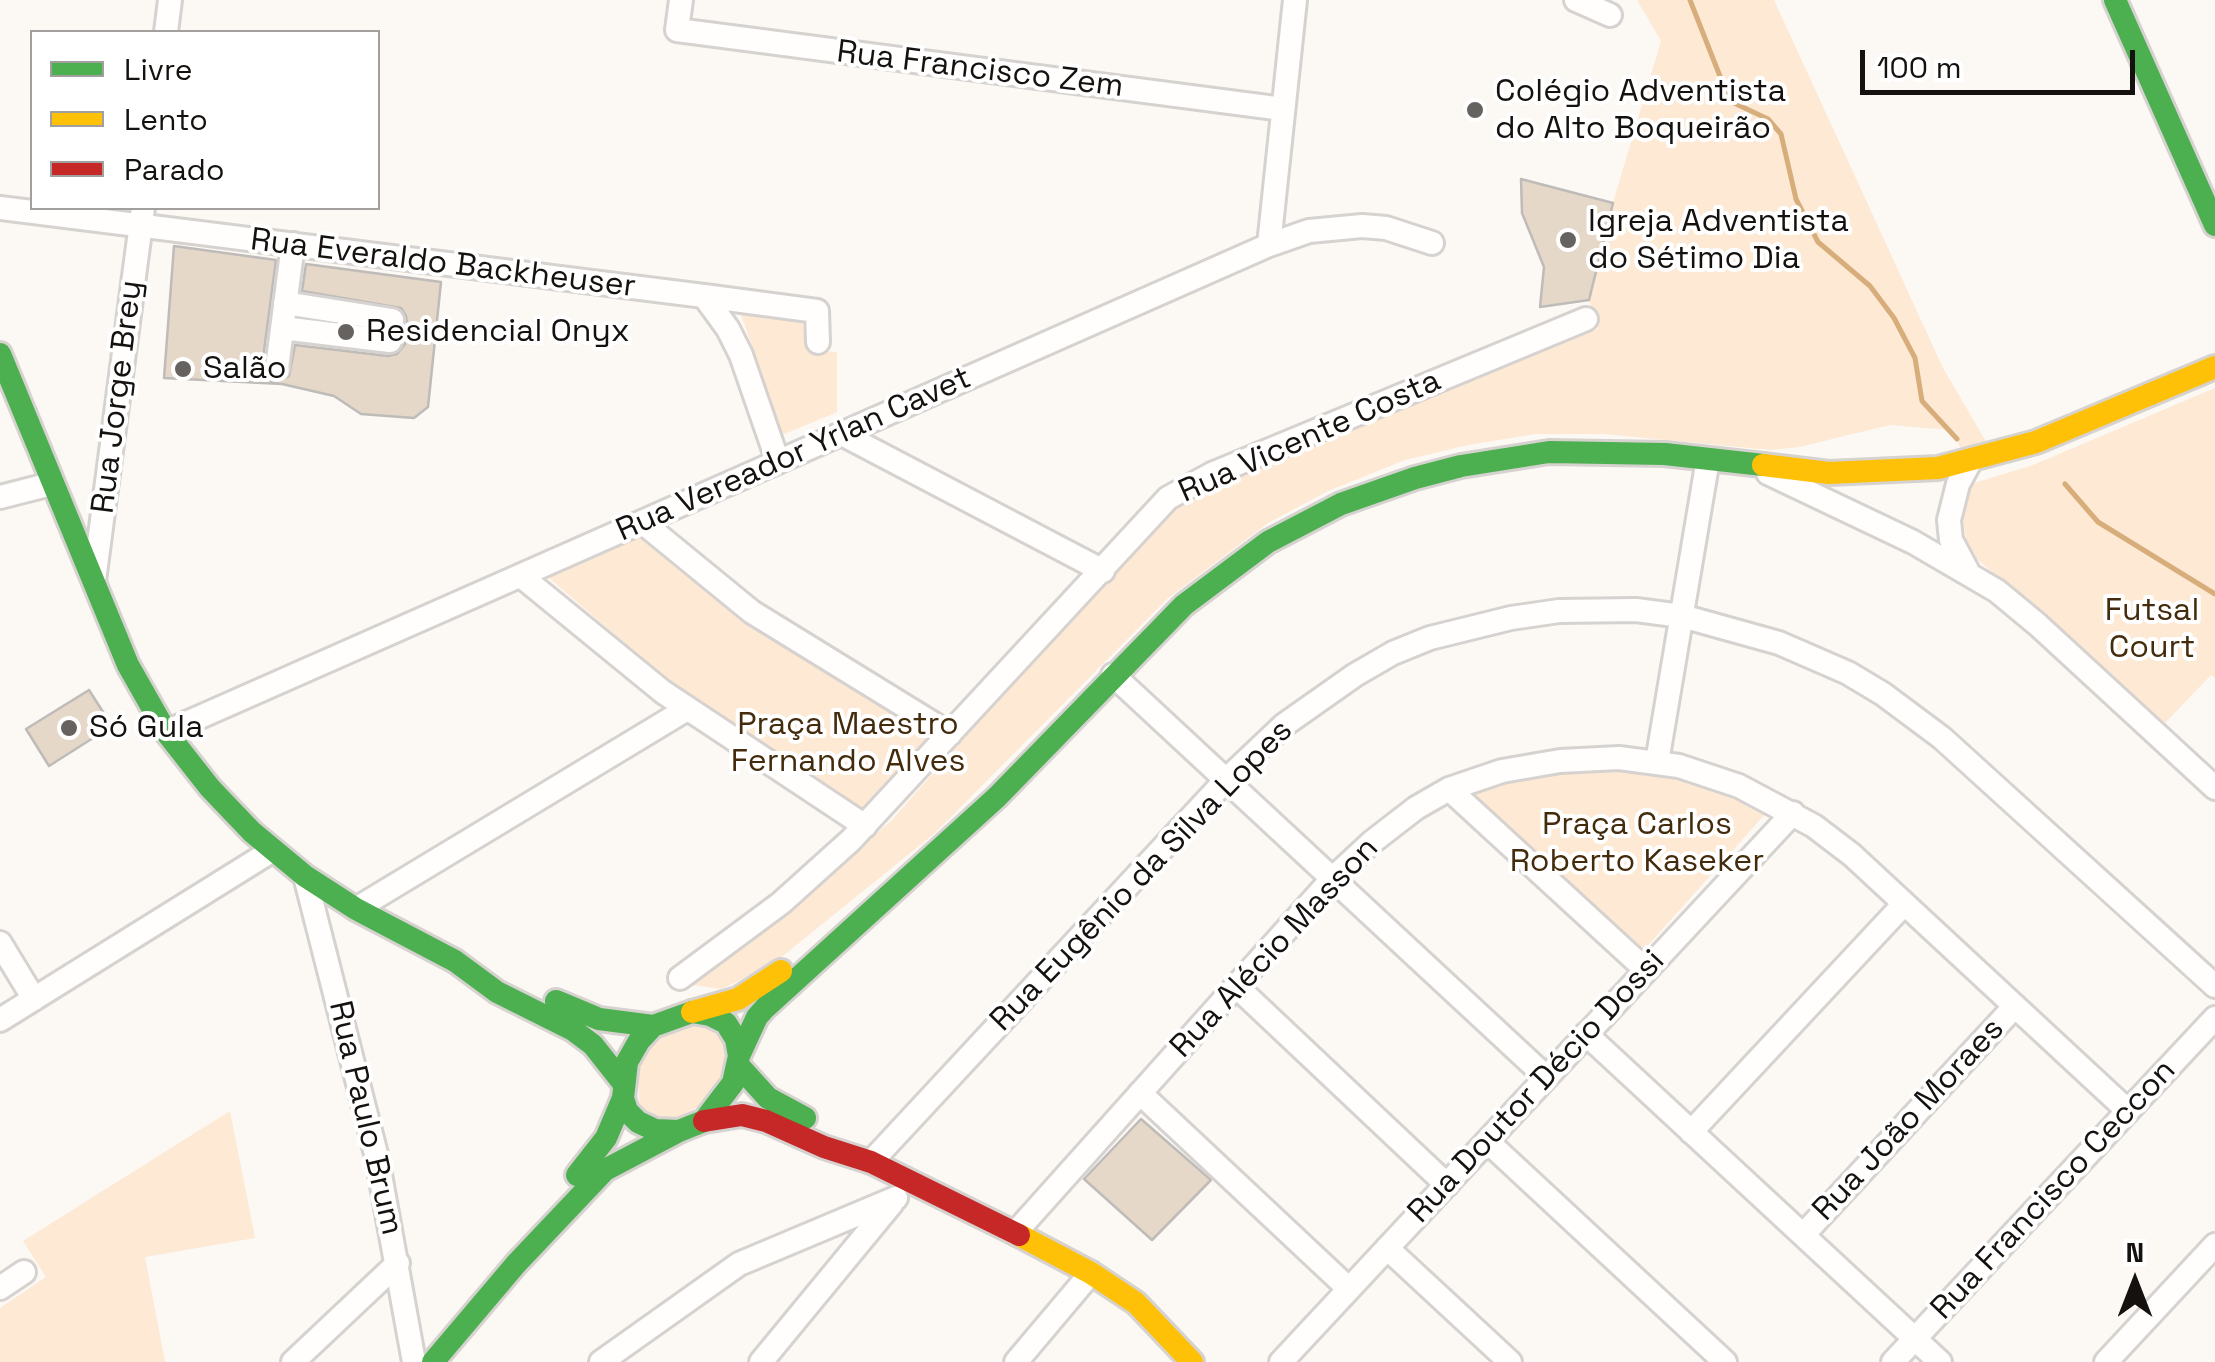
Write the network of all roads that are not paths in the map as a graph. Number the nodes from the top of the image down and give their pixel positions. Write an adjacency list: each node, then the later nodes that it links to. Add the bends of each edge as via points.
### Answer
1 (170, 0): 7 (street)
2 (681, 0): 8 (street, Rua Francisco Zem, via 677,30)
3 (1295, 0): 8 (street)
4 (1576, 0): 6 (street)
5 (2114, 0): 13 (main road)
6 (1610, 14)
7 (166, 30)
8 (1284, 109): 16 (street)
9 (0, 208): 10 (street, Rua Everaldo Backheuser)
10 (30, 210)
11 (32, 210): 12 (street, Rua Everaldo Backheuser)
12 (142, 217): 15 (street, Rua Everaldo Backheuser); 36 (street, Rua Jorge Brey)
13 (2215, 226)
14 (1432, 243): 16 (street, Rua Vereador Yrlan Cavet, via 1362,226)
15 (292, 244): 17 (street, Rua Everaldo Backheuser); 18 (street)
16 (1269, 245): 25 (street, Rua Vereador Yrlan Cavet)
17 (704, 296): 21 (street, Rua Everaldo Backheuser, via 817,311); 27 (street, via 741,356)
18 (285, 304): 20 (street); 20 (street, via 391,331)
19 (1586, 319): 33 (street, Rua Vicente Costa, via 1187,486 1154,512)
20 (282, 328): 24 (street)
21 (818, 342)
22 (0, 354): 30 (main road)
23 (2215, 367): 28 (main road, via 2056,435)
24 (277, 368)
25 (842, 434): 27 (street, Rua Vereador Yrlan Cavet); 33 (street)
26 (1708, 460): 29 (main road); 37 (street); 38 (main road, via 1550,452 1460,466 1377,490 1304,521 1239,562)
27 (778, 462): 32 (street, Rua Vereador Yrlan Cavet)
28 (1970, 462): 29 (main road, via 1855,474); 34 (street, via 1950,520 1950,540)
29 (1750, 465): 34 (street)
30 (51, 484): 31 (street); 36 (main road)
31 (0, 497)
32 (642, 522): 35 (street, Rua Vereador Yrlan Cavet); 41 (street, via 765,621)
33 (1103, 571): 41 (street, Rua Vicente Costa)
34 (1969, 572): 44 (street, via 2019,608)
35 (521, 576): 39 (street); 40 (street, Rua Vereador Yrlan Cavet)
36 (93, 587): 40 (main road)
37 (1682, 616): 42 (street); 43 (street, Rua Eugênio da Silva Lopes, via 1559,611 1430,638 1318,699); 59 (street, Rua Eugênio da Silva Lopes, via 1814,656 1883,694 1956,750)
38 (1113, 675): 43 (street); 51 (main road, via 997,797)
39 (687, 710): 47 (street); 53 (street)
40 (166, 732): 48 (main road, via 210,788)
41 (950, 734): 47 (street, Rua Vicente Costa)
42 (1657, 762): 45 (street, Rua Alécio Masson, via 1560,761); 46 (street, Rua Alécio Masson, via 1706,774)
43 (1226, 780): 50 (street); 76 (street, Rua Eugênio da Silva Lopes)
44 (2215, 788)
45 (1449, 789): 50 (street, Rua Alécio Masson, via 1395,823); 56 (street)
46 (1793, 813): 52 (street, Rua Alécio Masson); 56 (street, Rua Doutor Décio Dossi)
47 (865, 826): 57 (street, Rua Vicente Costa, via 781,903)
48 (273, 850): 49 (main road); 60 (street)
49 (305, 876): 53 (main road); 83 (street, Rua Paulo Brum)
50 (1332, 879): 58 (street, Rua Alécio Masson); 68 (street)
51 (902, 883): 62 (main road, via 754,991); 67 (main road, via 765,1008)
52 (1904, 904): 61 (street, Rua Alécio Masson); 74 (street)
53 (356, 908): 55 (main road)
54 (0, 943): 60 (street)
55 (455, 961): 65 (main road, via 599,1019); 69 (main road, via 497,992 584,1036)
56 (1646, 970): 66 (street, Rua Doutor Décio Dossi)
57 (680, 978)
58 (1236, 986): 70 (street, Rua Alécio Masson); 77 (street)
59 (2215, 986)
60 (34, 999): 64 (street)
61 (2014, 1006): 71 (street, Rua Alécio Masson); 80 (street, Rua João Moraes)
62 (692, 1012): 65 (main road); 67 (main road, via 726,1024)
63 (2215, 1018): 71 (street, Rua Francisco Ceccon)
64 (0, 1020)
65 (653, 1026): 69 (main road, via 628,1062)
66 (1586, 1034): 68 (street, Rua Doutor Décio Dossi); 74 (street)
67 (738, 1060): 72 (main road, via 724,1099); 76 (main road, via 776,1104)
68 (1546, 1077): 75 (street, Rua Doutor Décio Dossi)
69 (623, 1090): 73 (main road, via 638,1122); 84 (main road, via 606,1138 549,1209)
70 (1140, 1093): 79 (street, Rua Alécio Masson); 88 (street)
71 (2128, 1111): 89 (street, Rua Francisco Ceccon)
72 (704, 1121): 73 (main road); 76 (main road, via 753,1117)
73 (679, 1131): 84 (main road, via 617,1160)
74 (1692, 1132): 80 (street)
75 (1487, 1141): 77 (street, Rua Doutor Décio Dossi); 99 (street)
76 (871, 1162): 78 (main road)
77 (1446, 1184): 82 (street, Rua Doutor Décio Dossi)
78 (903, 1190): 79 (main road); 93 (street, via 730,1269); 94 (street)
79 (1015, 1233): 86 (main road)
80 (1803, 1236): 89 (street)
81 (2215, 1245): 102 (street)
82 (1387, 1248): 88 (street, Rua Doutor Décio Dossi); 98 (street)
83 (398, 1263): 90 (street); 91 (street, Rua Paulo Brum)
84 (516, 1264): 92 (main road)
85 (24, 1272): 87 (street)
86 (1091, 1273): 95 (street); 96 (main road, via 1145,1312)
87 (0, 1288)
88 (1349, 1289): 97 (street, Rua Doutor Décio Dossi)
89 (1915, 1339): 100 (street, Rua Francisco Ceccon); 101 (street)
90 (293, 1362)
91 (414, 1362)
92 (433, 1362)
93 (601, 1362)
94 (761, 1362)
95 (1016, 1362)
96 (1192, 1362)
97 (1281, 1362)
98 (1510, 1362)
99 (1725, 1362)
100 (1893, 1362)
101 (1940, 1362)
102 (2106, 1362)

